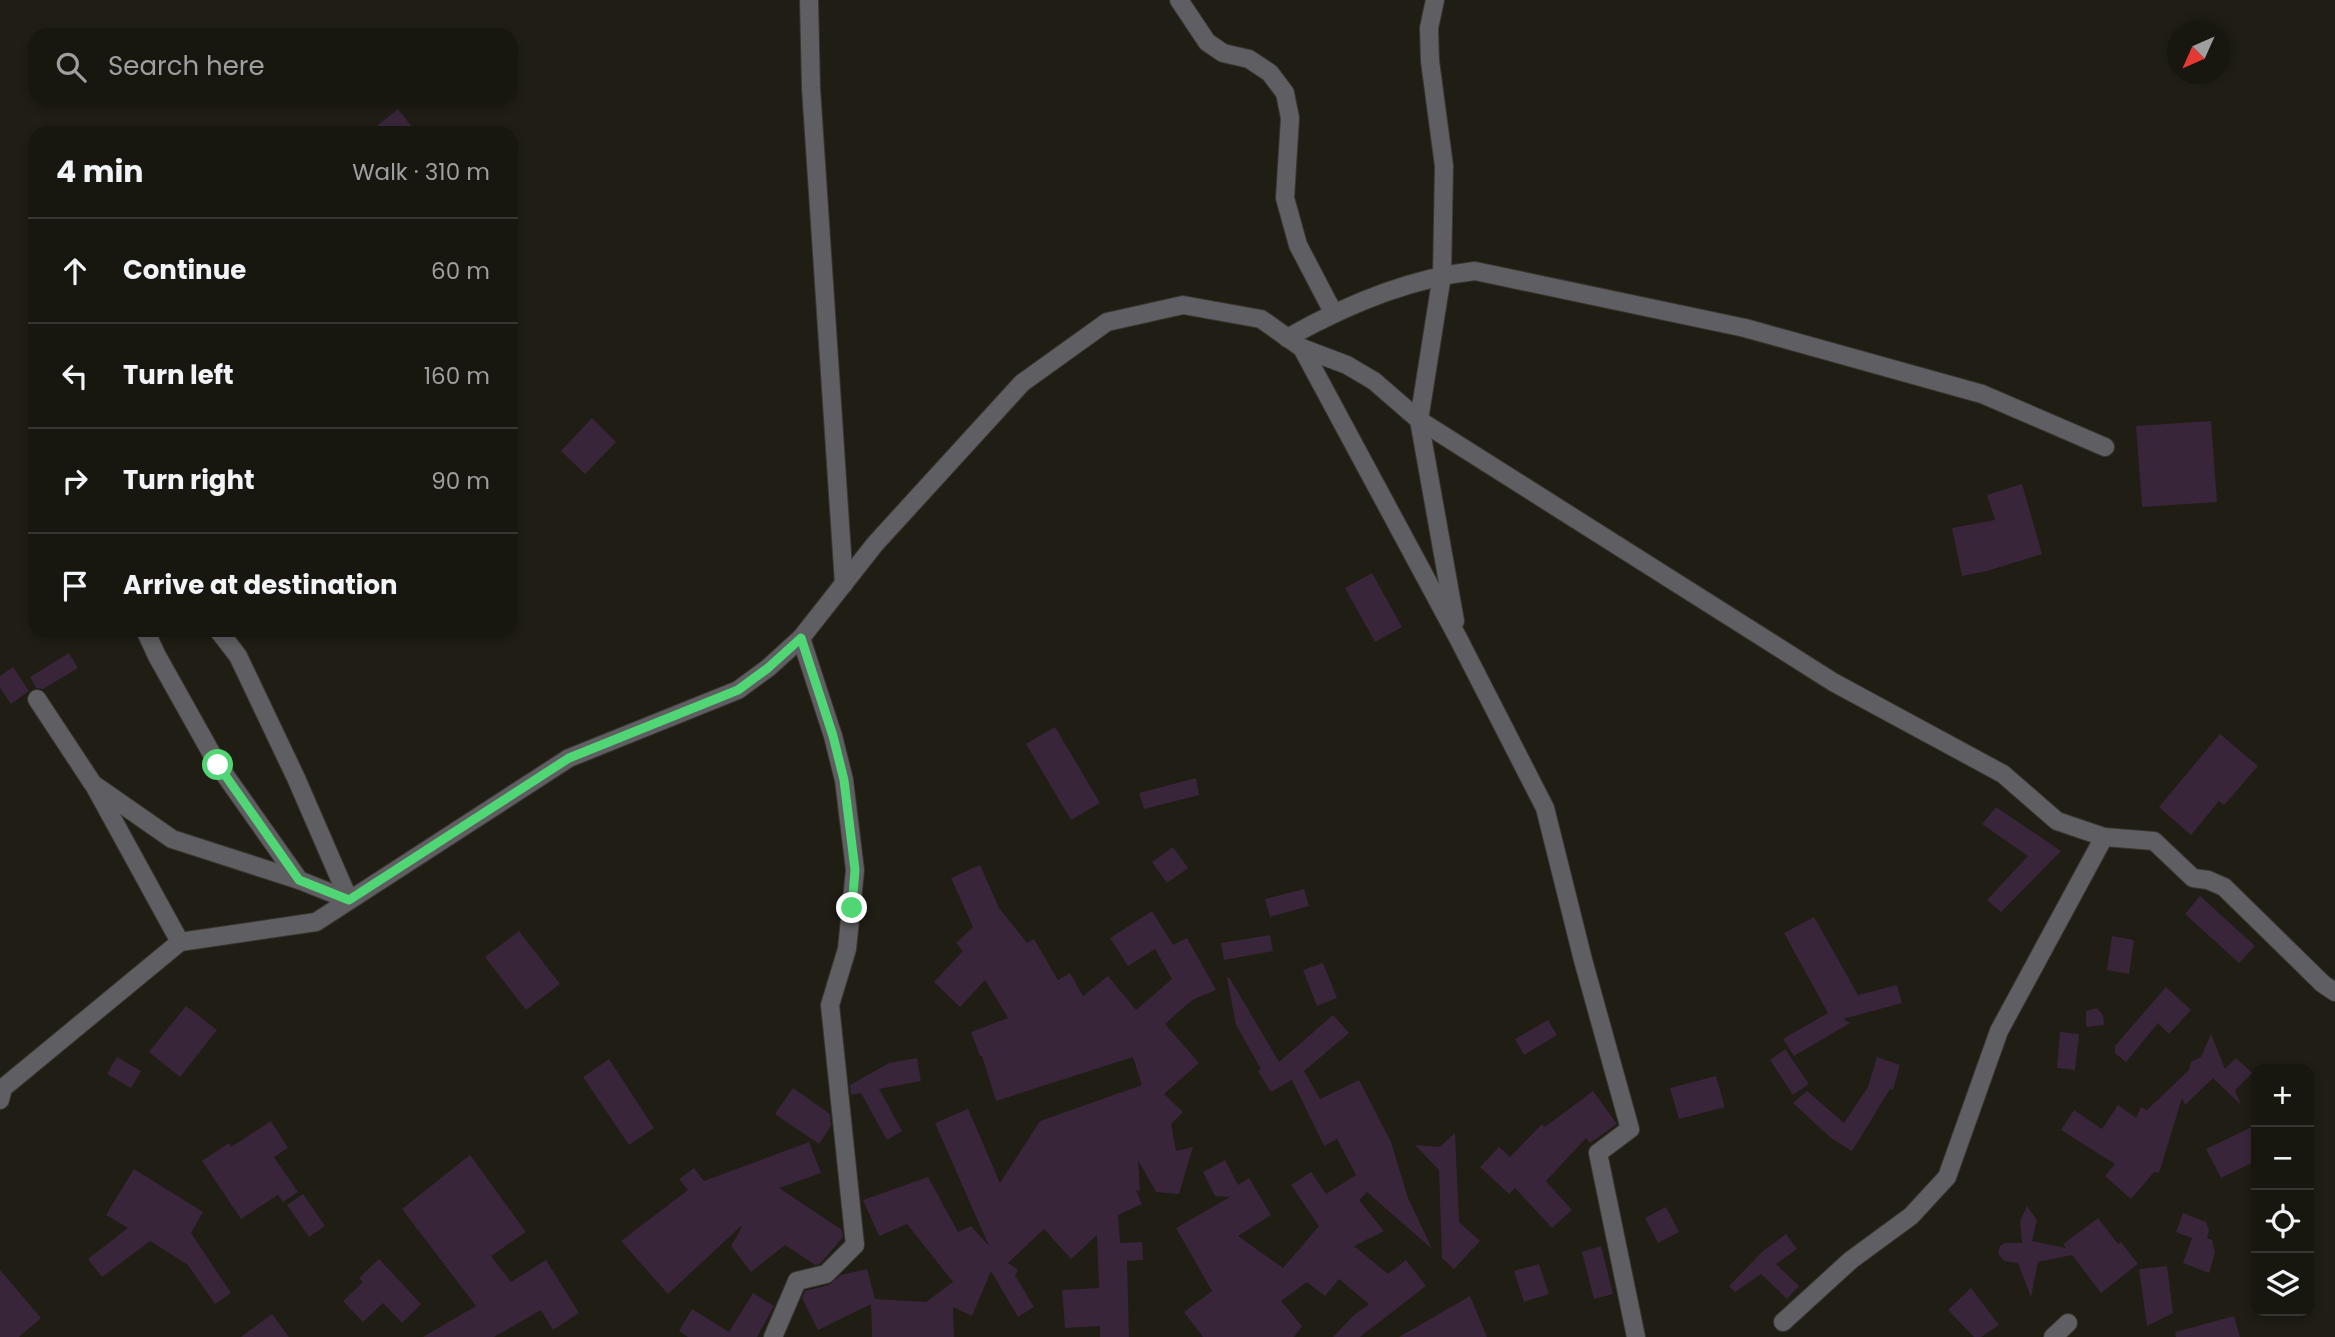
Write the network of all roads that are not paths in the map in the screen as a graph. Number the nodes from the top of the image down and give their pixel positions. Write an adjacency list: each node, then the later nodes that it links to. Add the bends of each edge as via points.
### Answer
1 (809, 0): 9 (street)
2 (1179, 0): 5 (street, via 1207,42 1223,53 1249,59 1269,73 1285,93 1290,118 1285,198 1298,245)
3 (1435, 0): 4 (street, via 1429,28 1444,166)
4 (1442, 275): 5 (street); 7 (street); 8 (street, via 1475,271 1745,328 1982,394)
5 (1333, 312): 6 (street)
6 (1295, 343): 7 (street, via 1374,381); 9 (street, via 1261,318 1183,305 1107,322 1022,383 874,544); 13 (street)
7 (1419, 420): 13 (street); 16 (street, via 1822,675 2003,774 2057,821)
8 (2105, 447)
9 (844, 584): 12 (street)
10 (148, 637): 17 (street, via 218,765)
11 (223, 637): 18 (street, via 238,656)
12 (801, 638): 18 (street, via 738,690 569,758); 24 (street, via 844,780 855,870 847,949 830,1004 855,1245 826,1274 797,1282)
13 (1458, 638): 25 (street, via 1545,808 1630,1129 1598,1153)
14 (37, 699): 15 (street)
15 (93, 784): 17 (street, via 172,839); 19 (street)
16 (2104, 836): 20 (street, via 2154,841 2193,878 2224,887); 22 (street, via 1999,1031 1947,1177 1911,1216 1850,1260)
17 (299, 880): 18 (street)
18 (349, 900): 19 (street, via 316,922)
19 (180, 942): 21 (street, via 3,1088)
20 (2335, 992)
21 (0, 1100)
22 (1783, 1322)
23 (2068, 1323): 26 (street)
24 (773, 1337)
25 (1636, 1337)
26 (2053, 1337)

